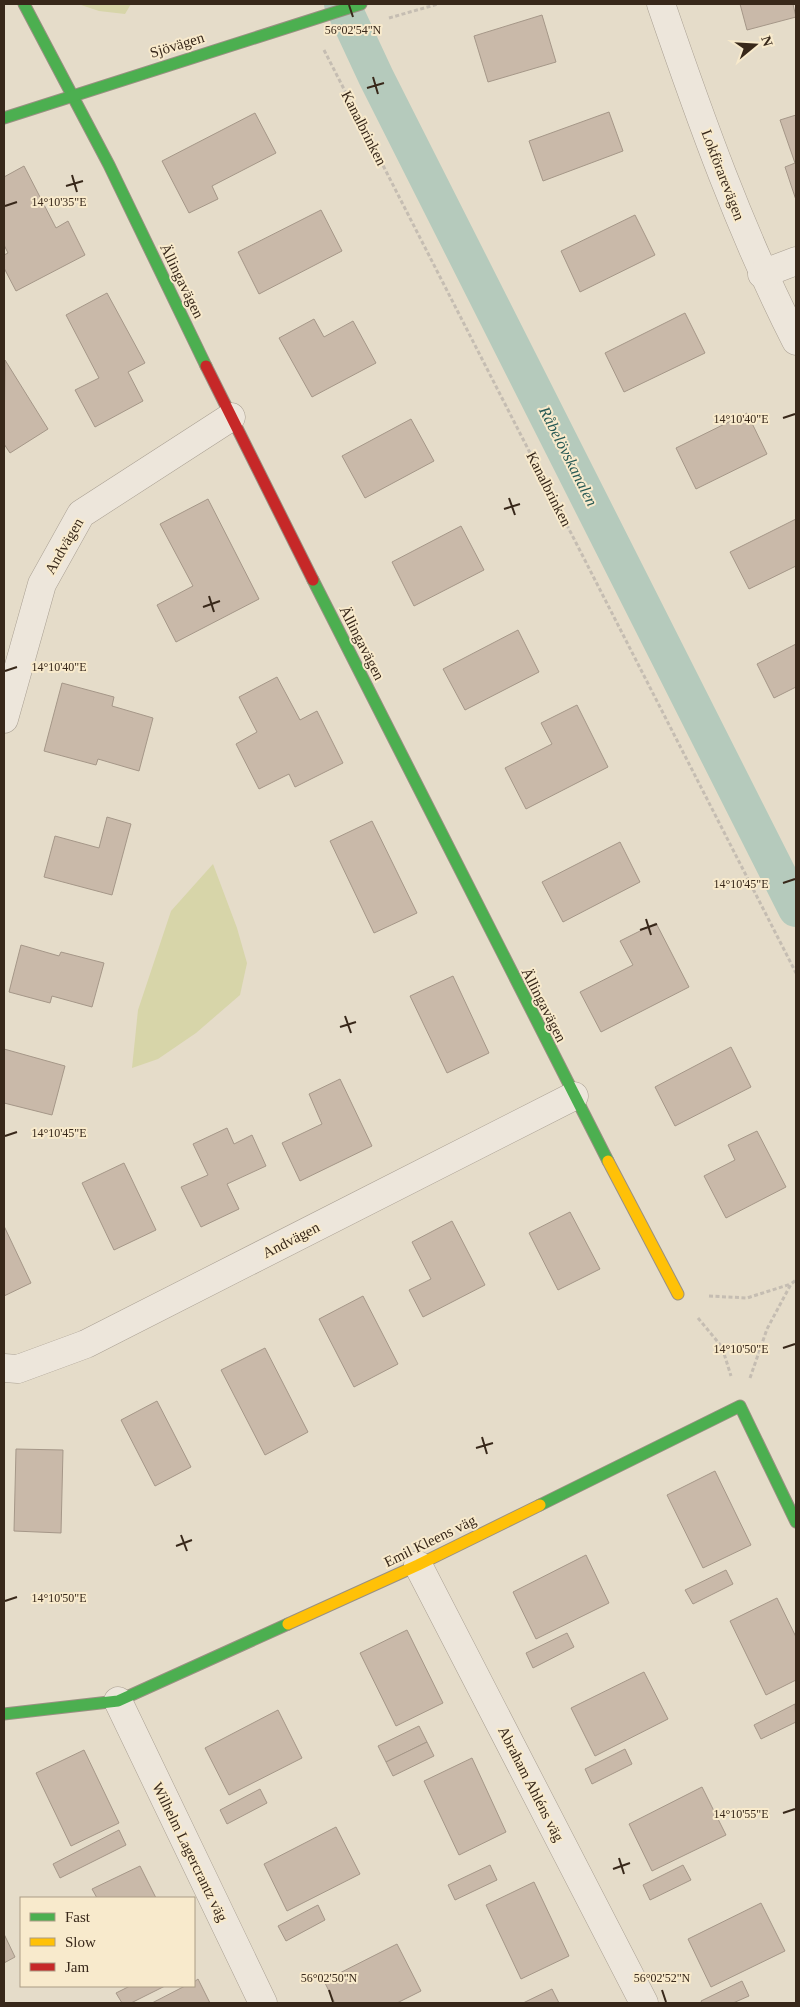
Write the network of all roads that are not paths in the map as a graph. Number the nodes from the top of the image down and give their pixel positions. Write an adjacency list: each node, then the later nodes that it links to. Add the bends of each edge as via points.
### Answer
1 (24, 4): 4 (street, Ällingavägen)
2 (361, 4): 4 (street, Sjövägen)
3 (661, 4): 7 (street, Lokförarevägen, via 692,95)
4 (73, 95): 5 (street, Sjövägen); 9 (street, Ällingavägen)
5 (4, 118)
6 (796, 261): 7 (street)
7 (762, 274): 8 (street, Lokförarevägen)
8 (796, 341)
9 (231, 417): 10 (street, Andvägen, via 81,514 42,584); 11 (street, Ällingavägen)
10 (4, 719)
11 (574, 1096): 12 (street, Ällingavägen); 13 (street, Andvägen, via 86,1344 18,1369)
12 (678, 1294)
13 (4, 1368)
14 (796, 1522): 15 (street, Emil Kleens väg, via 740,1406)
15 (418, 1565): 16 (street, Emil Kleens väg); 19 (street, Abraham Ahléns väg)
16 (118, 1701): 17 (street, Emil Kleens väg); 18 (street, Wilhelm Lagercrantz väg)
17 (4, 1714)
18 (263, 2003)
19 (644, 2003)

